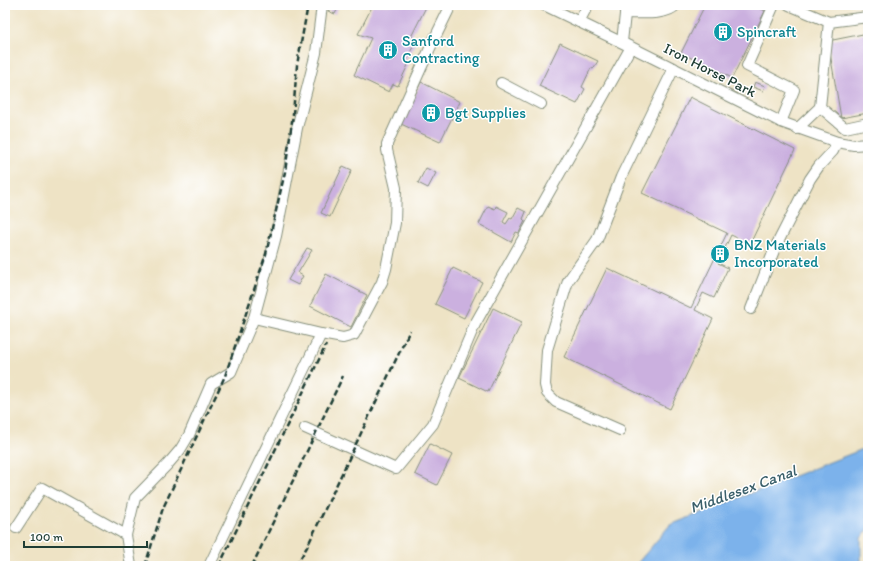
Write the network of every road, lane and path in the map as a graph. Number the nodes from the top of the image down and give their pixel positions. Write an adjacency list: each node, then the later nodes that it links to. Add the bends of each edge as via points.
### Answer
1 (322, 5): 24 (street, via 316,53 297,128 276,236)
2 (452, 5): 25 (street, via 387,144 396,199 395,223 382,282 354,335 343,338)
3 (544, 5): 8 (street, Iron Horse Park)
4 (588, 5): 11 (street)
5 (676, 5): 9 (street, via 665,12)
6 (774, 5): 18 (street, via 747,66 794,90)
7 (789, 5): 12 (street)
8 (560, 9): 11 (street, Iron Horse Park)
9 (625, 9): 13 (street)
10 (868, 17): 12 (street)
11 (579, 22): 13 (street, Iron Horse Park)
12 (829, 22): 17 (street)
13 (627, 44): 14 (street, Iron Horse Park); 26 (street, via 475,324 433,424 396,469)
14 (674, 68): 18 (street, Iron Horse Park); 27 (street, via 621,177 597,240 568,281 547,350 547,393 556,402)
15 (501, 83): 16 (street)
16 (541, 104)
17 (820, 107): 19 (street, via 845,128); 20 (street)
18 (781, 122): 20 (street, Iron Horse Park)
19 (868, 123)
20 (797, 128): 21 (street, Iron Horse Park)
21 (837, 142): 22 (street, Iron Horse Park); 23 (street, via 803,193 775,248)
22 (868, 144)
23 (751, 309)
24 (254, 318): 25 (street); 29 (street, via 231,372 212,384 180,450 135,498)
25 (321, 334): 31 (street)
26 (305, 428)
27 (620, 430)
28 (16, 528): 29 (street, via 42,488)
29 (126, 535): 30 (street)
30 (131, 566)
31 (209, 566)

